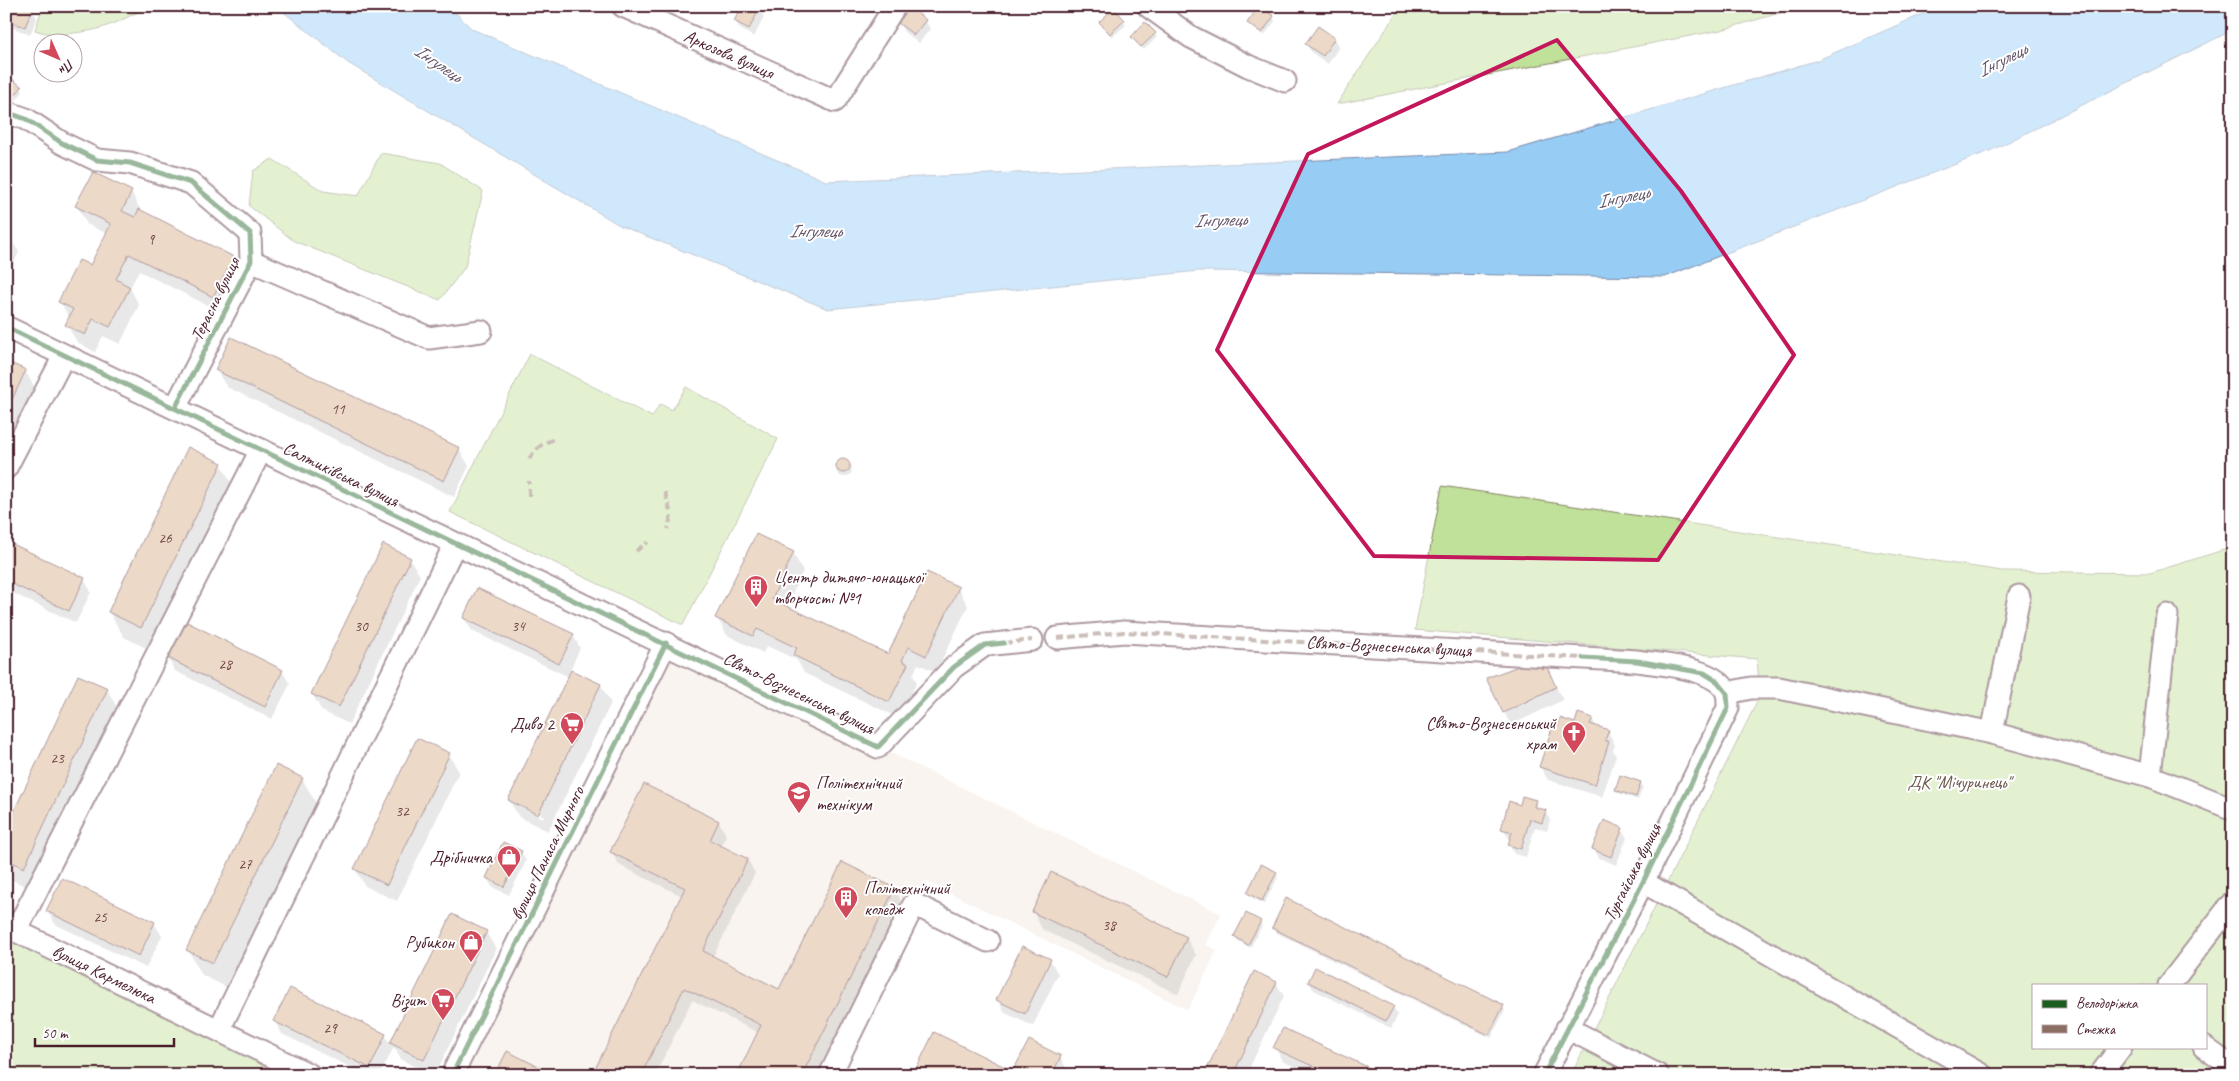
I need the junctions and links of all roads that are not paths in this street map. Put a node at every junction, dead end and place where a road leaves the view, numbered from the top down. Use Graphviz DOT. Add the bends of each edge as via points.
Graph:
graph roads {
  1 [pos="623,6"];
  2 [pos="894,6"];
  3 [pos="1148,6"];
  4 [pos="1284,81"];
  5 [pos="6,112"];
  6 [pos="251,261"];
  7 [pos="6,326"];
  8 [pos="481,332"];
  9 [pos="64,356"];
  10 [pos="175,408"];
  11 [pos="261,450"];
  12 [pos="6,468"];
  13 [pos="455,544"];
  14 [pos="2019,596"];
  15 [pos="2167,615"];
  16 [pos="1057,638"];
  17 [pos="1032,640"];
  18 [pos="666,643"];
  19 [pos="1722,687"];
  20 [pos="1992,733"];
  21 [pos="2150,776"];
  22 [pos="2233,808"];
  23 [pos="1643,882"];
  24 [pos="2233,902"];
  25 [pos="11,928"];
  26 [pos="988,942"];
  27 [pos="2170,984"];
  28 [pos="1566,1028"];
  29 [pos="220,1030"];
  30 [pos="2120,1048"];
  31 [pos="2205,1048"];
  32 [pos="2233,1068"];
  33 [pos="310,1075"];
  34 [pos="452,1075"];
  35 [pos="830,1075"];
  36 [pos="1544,1075"];
  37 [pos="1658,1075"];
  38 [pos="1982,1075"];
  39 [pos="2100,1075"];
  1 -- 2 [label="street, Аркозова вулиця" via="834,101"];
  3 -- 4 [label="street" via="1191,37"];
  5 -- 6 [label="street, Терасна вулиця" via="26,119 97,160 130,163 191,183 250,233"];
  6 -- 8 [label="street" via="428,338"];
  6 -- 10 [label="street, Терасна вулиця"];
  7 -- 9 [label="street, Салтиківська вулиця"];
  9 -- 10 [label="street, Салтиківська вулиця"];
  9 -- 12 [label="street"];
  10 -- 11 [label="street, Салтиківська вулиця"];
  11 -- 13 [label="street, Салтиківська вулиця"];
  11 -- 25 [label="street"];
  13 -- 18 [label="street, Салтиківська вулиця"];
  13 -- 29 [label="street"];
  14 -- 20 [label="street"];
  15 -- 21 [label="street"];
  16 -- 19 [label="street, Свято-Вознесенська вулиця" via="1124,632 1637,661 1704,673"];
  17 -- 18 [label="street, Свято-Вознесенська вулиця" via="985,645 954,667 878,747"];
  18 -- 34 [label="street, вулиця Панаса Мирного"];
  19 -- 20 [label="street" via="1779,688"];
  19 -- 23 [label="street, Тургайська вулиця" via="1728,708"];
  20 -- 21 [label="street"];
  21 -- 22 [label="street"];
  23 -- 28 [label="street, Тургайська вулиця"];
  23 -- 38 [label="street"];
  24 -- 27 [label="street"];
  25 -- 29 [label="street, вулиця Кармелюка"];
  26 -- 35 [label="street" via="914,904"];
  28 -- 36 [label="street, Тургайська вулиця"];
  28 -- 37 [label="street"];
  29 -- 33 [label="street, вулиця Кармелюка"];
  30 -- 39 [label="street"];
  31 -- 32 [label="street"];
}
